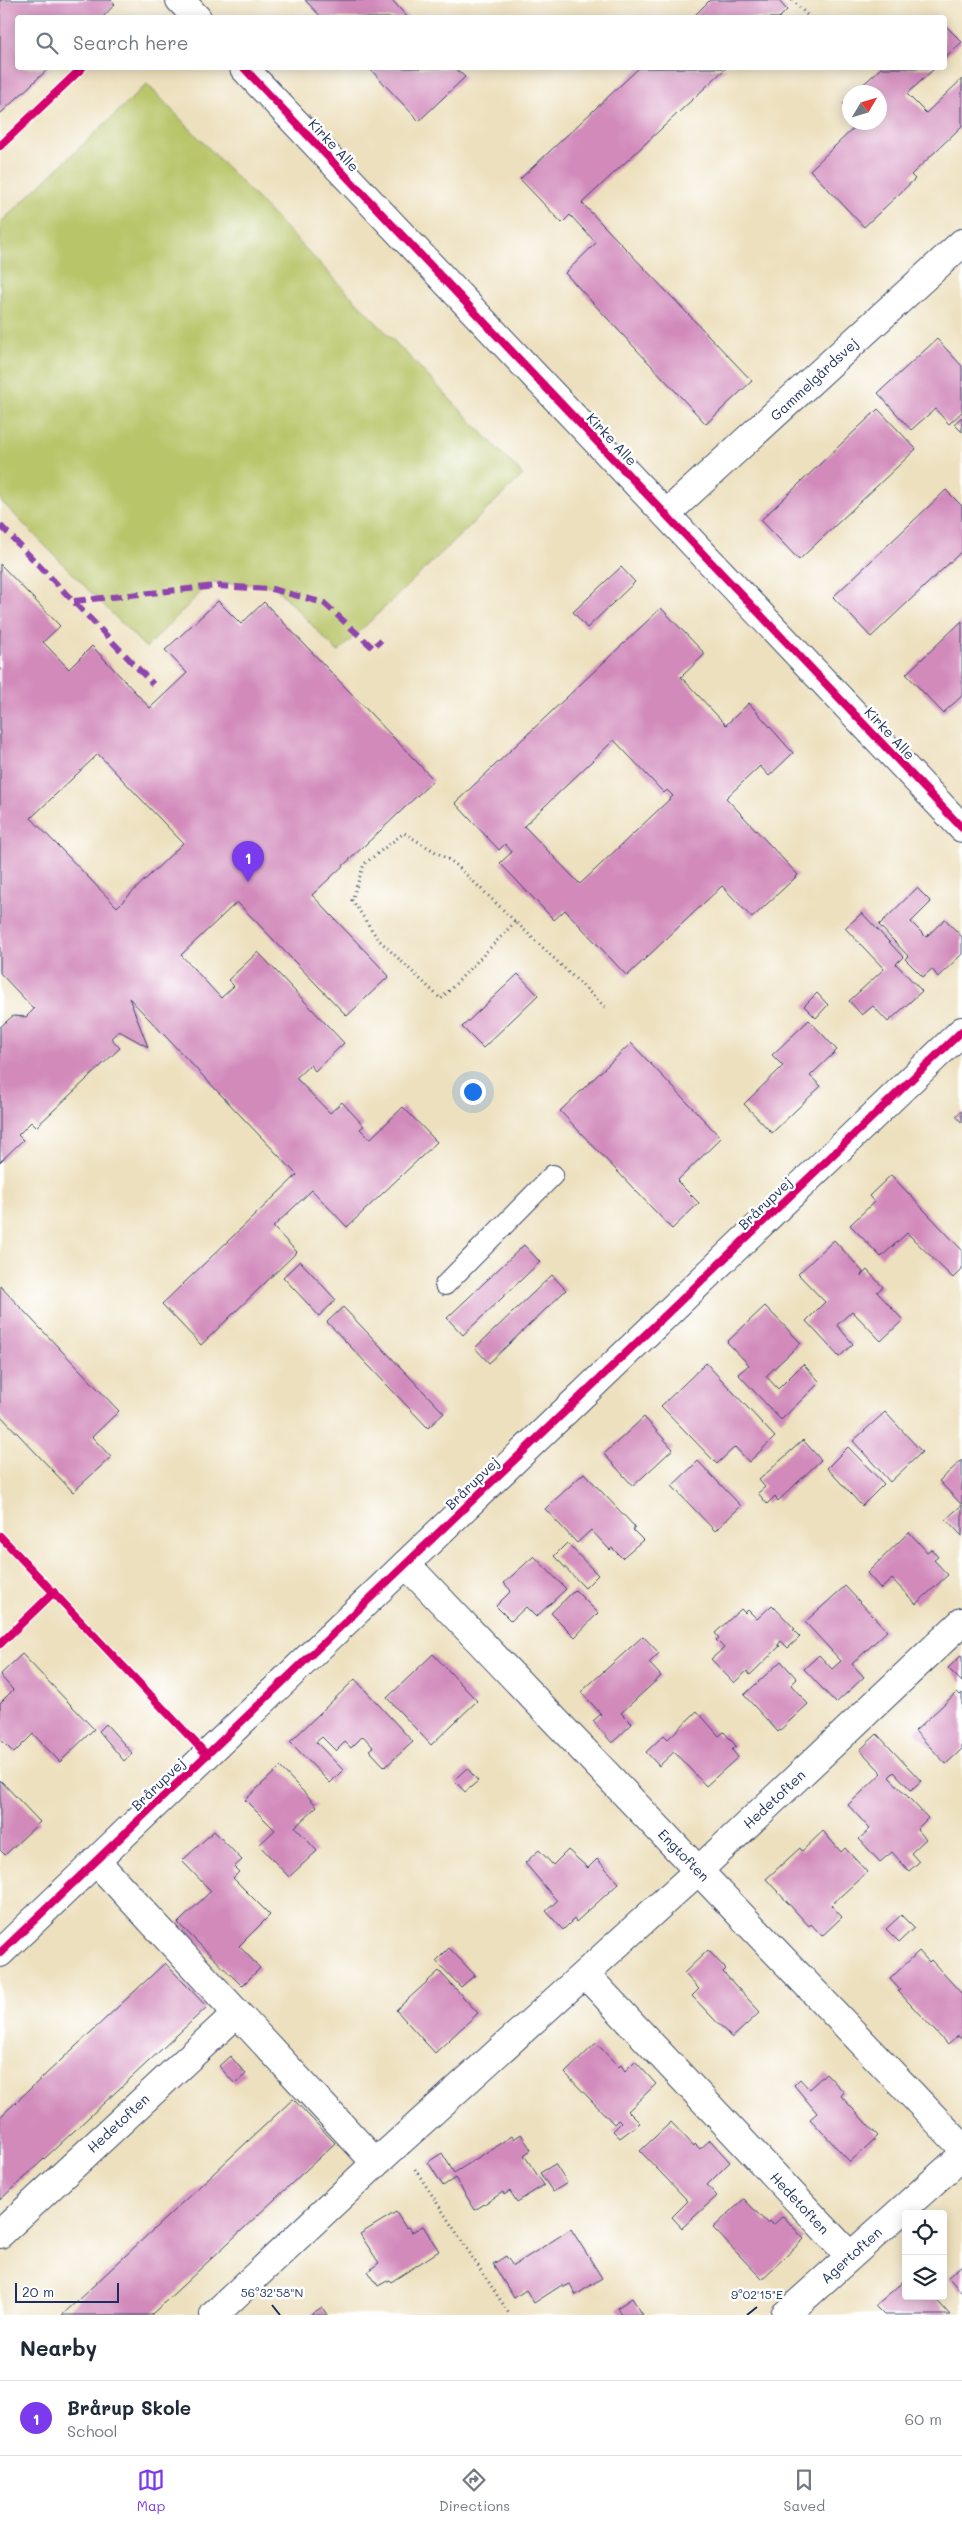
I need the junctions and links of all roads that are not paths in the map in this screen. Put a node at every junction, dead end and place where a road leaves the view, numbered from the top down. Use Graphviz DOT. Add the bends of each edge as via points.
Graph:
graph roads {
  1 [pos="180,0"];
  2 [pos="194,15"];
  3 [pos="246,70"];
  4 [pos="962,243"];
  5 [pos="666,514"];
  6 [pos="962,828"];
  7 [pos="962,1031"];
  8 [pos="553,1175"];
  9 [pos="445,1285"];
  10 [pos="406,1564"];
  11 [pos="962,1622"];
  12 [pos="96,1861"];
  13 [pos="698,1870"];
  14 [pos="0,1953"];
  15 [pos="585,1974"];
  16 [pos="237,2013"];
  17 [pos="962,2147"];
  18 [pos="962,2156"];
  19 [pos="376,2163"];
  20 [pos="0,2234"];
  21 [pos="850,2256"];
  22 [pos="214,2315"];
  23 [pos="785,2315"];
  1 -- 2 [label="street"];
  3 -- 5 [label="street, Kirke Alle"];
  4 -- 5 [label="street, Gammelgårdsvej"];
  5 -- 6 [label="street, Kirke Alle"];
  7 -- 10 [label="street, Brårupvej"];
  8 -- 9 [label="lane"];
  10 -- 12 [label="street, Brårupvej"];
  10 -- 13 [label="street, Engtoften"];
  11 -- 13 [label="street, Hedetoften"];
  12 -- 14 [label="street, Brårupvej"];
  12 -- 16 [label="street"];
  13 -- 15 [label="street, Hedetoften"];
  13 -- 17 [label="street, Engtoften"];
  15 -- 19 [label="street, Hedetoften"];
  15 -- 21 [label="street, Hedetoften"];
  16 -- 19 [label="street"];
  16 -- 20 [label="street, Hedetoften"];
  18 -- 21 [label="street, Agertoften"];
  19 -- 22 [label="street, Hedetoften"];
  21 -- 23 [label="street, Agertoften"];
}
